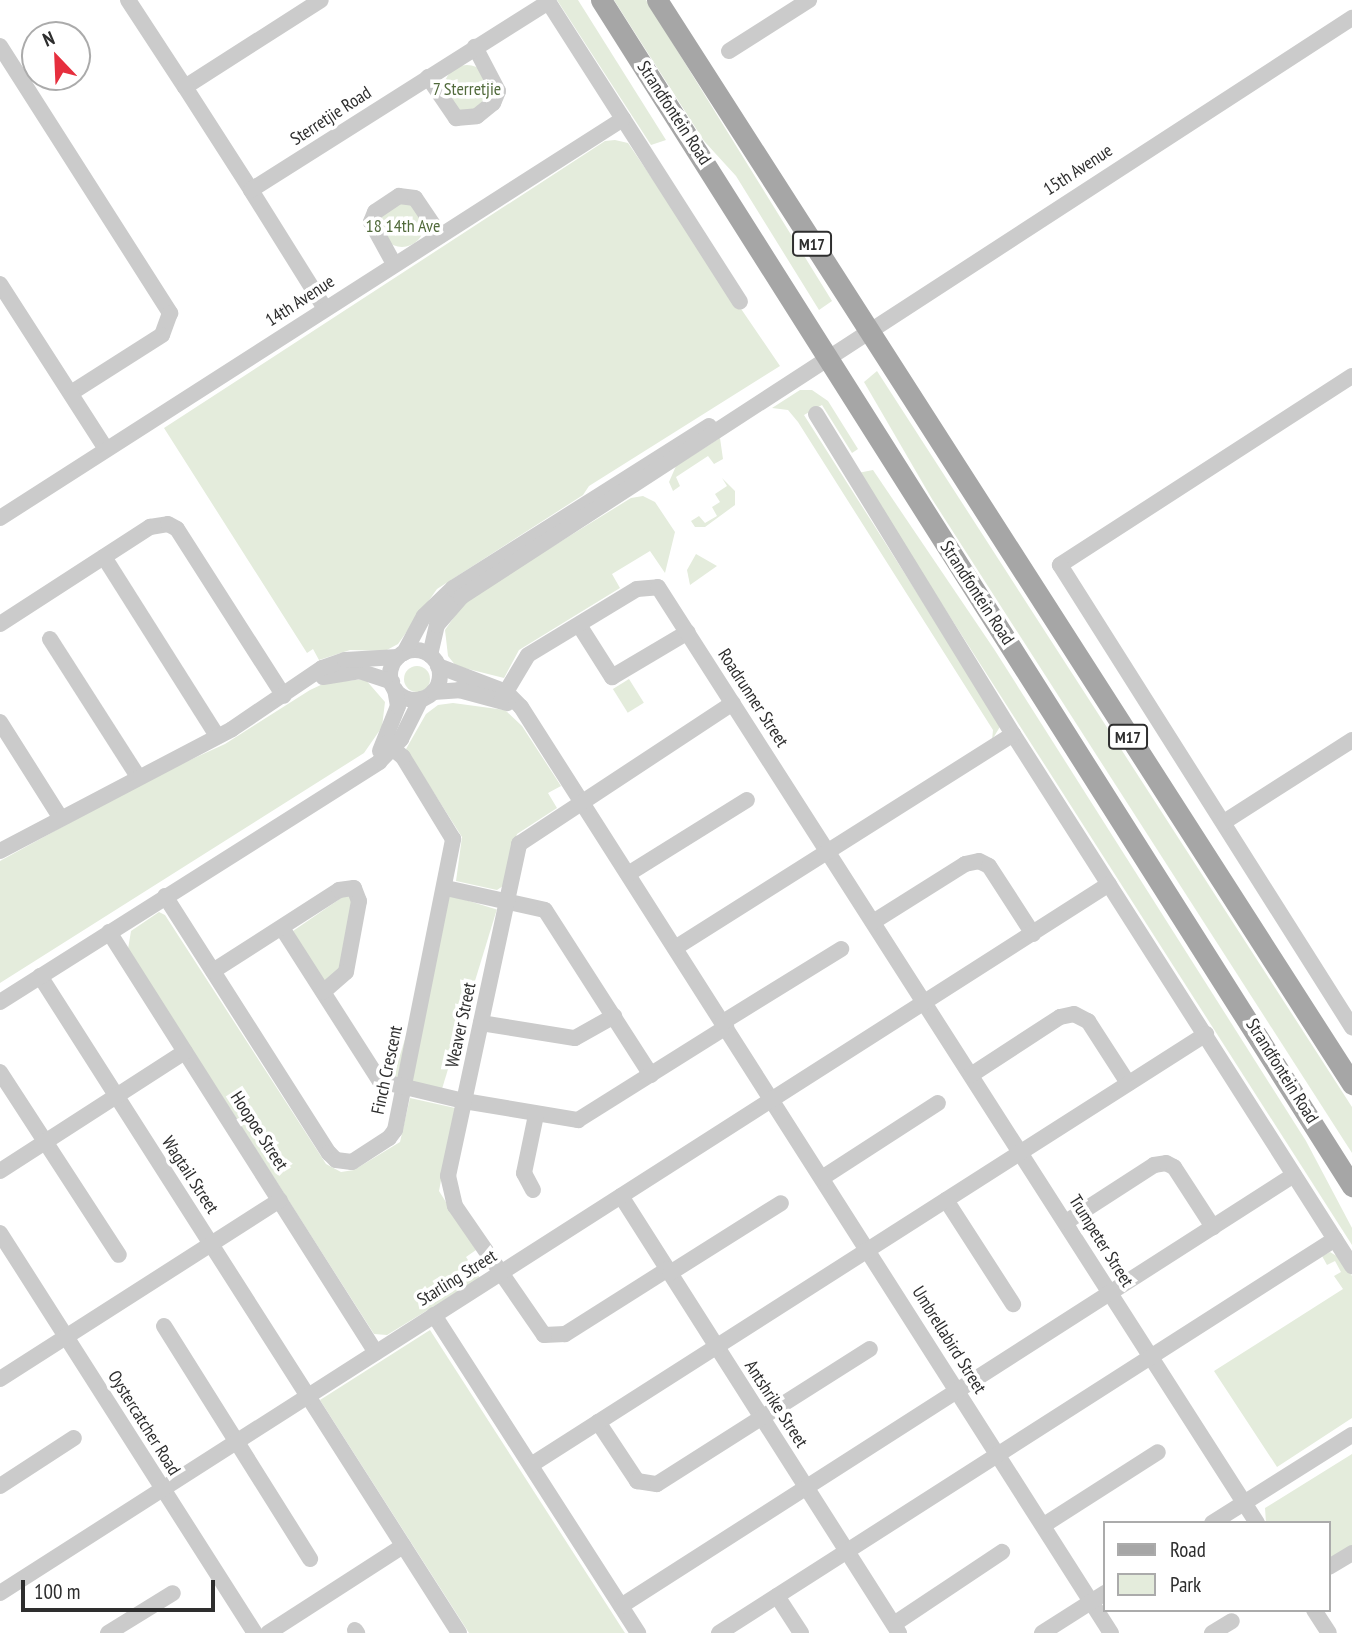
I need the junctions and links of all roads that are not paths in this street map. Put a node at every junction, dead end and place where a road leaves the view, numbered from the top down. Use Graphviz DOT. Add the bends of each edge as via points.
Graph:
graph roads {
  1 [pos="128,0"];
  2 [pos="321,0"];
  3 [pos="601,0"];
  4 [pos="657,0"];
  5 [pos="809,0"];
  6 [pos="547,1"];
  7 [pos="1352,18"];
  8 [pos="0,46"];
  9 [pos="475,47"];
  10 [pos="729,51"];
  11 [pos="428,76"];
  12 [pos="185,87"];
  13 [pos="623,119"];
  14 [pos="251,190"];
  15 [pos="440,235"];
  16 [pos="394,264"];
  17 [pos="0,284"];
  18 [pos="740,302"];
  19 [pos="324,307"];
  20 [pos="867,331"];
  21 [pos="828,358"];
  22 [pos="1352,376"];
  23 [pos="71,393"];
  24 [pos="757,406"];
  25 [pos="816,414"];
  26 [pos="106,449"];
  27 [pos="0,518"];
  28 [pos="104,557"];
  29 [pos="0,624"];
  30 [pos="579,625"];
  31 [pos="688,632"];
  32 [pos="50,639"];
  33 [pos="401,655"];
  34 [pos="434,661"];
  35 [pos="307,682"];
  36 [pos="393,685"];
  37 [pos="427,695"];
  38 [pos="284,696"];
  39 [pos="503,696"];
  40 [pos="733,703"];
  41 [pos="0,722"];
  42 [pos="1013,734"];
  43 [pos="217,736"];
  44 [pos="1352,740"];
  45 [pos="390,746"];
  46 [pos="137,775"];
  47 [pos="580,800"];
  48 [pos="747,800"];
  49 [pos="60,817"];
  50 [pos="1224,822"];
  51 [pos="0,851"];
  52 [pos="828,851"];
  53 [pos="628,874"];
  54 [pos="1109,884"];
  55 [pos="446,888"];
  56 [pos="165,896"];
  57 [pos="506,901"];
  58 [pos="873,922"];
  59 [pos="282,928"];
  60 [pos="109,932"];
  61 [pos="1033,934"];
  62 [pos="675,948"];
  63 [pos="841,949"];
  64 [pos="213,971"];
  65 [pos="40,976"];
  66 [pos="323,992"];
  67 [pos="0,1002"];
  68 [pos="925,1002"];
  69 [pos="614,1016"];
  70 [pos="481,1023"];
  71 [pos="724,1025"];
  72 [pos="1352,1027"];
  73 [pos="1206,1034"];
  74 [pos="186,1052"];
  75 [pos="0,1072"];
  76 [pos="651,1075"];
  77 [pos="971,1075"];
  78 [pos="1128,1083"];
  79 [pos="1352,1084"];
  80 [pos="403,1086"];
  81 [pos="117,1096"];
  82 [pos="772,1099"];
  83 [pos="464,1101"];
  84 [pos="938,1103"];
  85 [pos="536,1115"];
  86 [pos="45,1143"];
  87 [pos="1021,1152"];
  88 [pos="0,1171"];
  89 [pos="1294,1175"];
  90 [pos="822,1178"];
  91 [pos="1352,1186"];
  92 [pos="533,1190"];
  93 [pos="621,1196"];
  94 [pos="280,1200"];
  95 [pos="946,1200"];
  96 [pos="781,1203"];
  97 [pos="1066,1222"];
  98 [pos="1213,1227"];
  99 [pos="0,1233"];
  100 [pos="1335,1239"];
  101 [pos="211,1243"];
  102 [pos="868,1250"];
  103 [pos="119,1255"];
  104 [pos="1352,1266"];
  105 [pos="669,1271"];
  106 [pos="502,1273"];
  107 [pos="1110,1293"];
  108 [pos="1013,1304"];
  109 [pos="435,1315"];
  110 [pos="164,1326"];
  111 [pos="66,1337"];
  112 [pos="717,1346"];
  113 [pos="870,1349"];
  114 [pos="376,1352"];
  115 [pos="1152,1356"];
  116 [pos="0,1379"];
  117 [pos="958,1390"];
  118 [pos="308,1395"];
  119 [pos="762,1419"];
  120 [pos="598,1422"];
  121 [pos="1352,1435"];
  122 [pos="75,1438"];
  123 [pos="236,1442"];
  124 [pos="1158,1452"];
  125 [pos="998,1454"];
  126 [pos="531,1465"];
  127 [pos="0,1486"];
  128 [pos="807,1487"];
  129 [pos="162,1488"];
  130 [pos="1243,1503"];
  131 [pos="1215,1521"];
  132 [pos="1255,1521"];
  133 [pos="1044,1525"];
  134 [pos="403,1546"];
  135 [pos="847,1551"];
  136 [pos="1002,1552"];
  137 [pos="1352,1553"];
  138 [pos="310,1559"];
  139 [pos="1331,1566"];
  140 [pos="0,1593"];
  141 [pos="173,1593"];
  142 [pos="778,1596"];
  143 [pos="1098,1597"];
  144 [pos="621,1606"];
  145 [pos="1315,1612"];
  146 [pos="1232,1621"];
  147 [pos="896,1628"];
  148 [pos="108,1633"];
  149 [pos="255,1633"];
  150 [pos="268,1633"];
  151 [pos="460,1633"];
  152 [pos="638,1633"];
  153 [pos="719,1633"];
  154 [pos="802,1633"];
  155 [pos="1042,1633"];
  156 [pos="1111,1633"];
  157 [pos="1212,1633"];
  158 [pos="1329,1633"];
  1 -- 12 [label="street"];
  2 -- 12 [label="street"];
  3 -- 21 [label="main road, Strandfontein Road / M17"];
  4 -- 20 [label="main road, M17"];
  5 -- 10 [label="street"];
  6 -- 9 [label="street, Sterretjie Road"];
  6 -- 13 [label="street"];
  7 -- 20 [label="street, 15th Avenue"];
  8 -- 23 [label="street" via="170,313 169,326 162,335"];
  9 -- 11 [label="street, Sterretjie Road"];
  9 -- 11 [label="street" via="498,91 493,103 477,116 456,118"];
  11 -- 14 [label="street, Sterretjie Road"];
  12 -- 14 [label="street"];
  13 -- 15 [label="street, 14th Avenue"];
  13 -- 18 [label="street"];
  14 -- 19 [label="street"];
  15 -- 16 [label="street, 14th Avenue"];
  15 -- 16 [label="street" via="415,198 399,196 375,212 371,222"];
  16 -- 19 [label="street, 14th Avenue"];
  17 -- 23 [label="street"];
  19 -- 26 [label="street, 14th Avenue"];
  20 -- 21 [label="street, 15th Avenue"];
  20 -- 79 [label="main road, M17"];
  21 -- 24 [label="street, 15th Avenue"];
  21 -- 91 [label="main road, Strandfontein Road / M17"];
  22 -- 50 [label="street" via="1059,565"];
  23 -- 26 [label="street"];
  24 -- 33 [label="street" via="686,439 453,589 424,616"];
  24 -- 34 [label="street" via="461,597 438,625"];
  25 -- 42 [label="street"];
  26 -- 27 [label="street, 14th Avenue"];
  28 -- 29 [label="street"];
  28 -- 38 [label="street" via="155,524 173,526"];
  28 -- 43 [label="street"];
  30 -- 31 [label="street, Roadrunner Street" via="637,589 652,586 664,594"];
  30 -- 31 [label="street" via="612,677"];
  30 -- 39 [label="street, Roadrunner Street" via="524,658"];
  31 -- 40 [label="street, Roadrunner Street"];
  32 -- 46 [label="street"];
  33 -- 34 [label="street" via="418,650"];
  33 -- 35 [label="street" via="345,660 322,668"];
  33 -- 36 [label="street" via="391,669"];
  34 -- 37 [label="street" via="440,680"];
  34 -- 39 [label="street"];
  35 -- 36 [label="street" via="348,671 370,672"];
  35 -- 38 [label="street"];
  36 -- 37 [label="street" via="409,699"];
  36 -- 45 [label="street" via="398,706"];
  37 -- 39 [label="street" via="459,690"];
  37 -- 45 [label="street"];
  38 -- 43 [label="street"];
  39 -- 47 [label="street, Umbrellabird Street" via="524,713"];
  40 -- 47 [label="street, Weaver Street"];
  40 -- 52 [label="street, Roadrunner Street"];
  41 -- 49 [label="street"];
  42 -- 52 [label="street"];
  42 -- 54 [label="street"];
  43 -- 46 [label="street"];
  44 -- 50 [label="street"];
  45 -- 55 [label="street, Finch Crescent" via="450,831"];
  45 -- 56 [label="street" via="363,772"];
  46 -- 49 [label="street"];
  47 -- 53 [label="street, Umbrellabird Street"];
  47 -- 57 [label="street, Weaver Street" via="519,844"];
  48 -- 53 [label="street"];
  49 -- 51 [label="street"];
  50 -- 72 [label="street"];
  52 -- 58 [label="street, Roadrunner Street"];
  52 -- 62 [label="street"];
  53 -- 62 [label="street, Umbrellabird Street"];
  54 -- 61 [label="street, Starling Street"];
  54 -- 73 [label="street"];
  55 -- 57 [label="street"];
  55 -- 80 [label="street, Finch Crescent"];
  56 -- 60 [label="street"];
  56 -- 64 [label="street, Finch Crescent"];
  57 -- 69 [label="street" via="545,910"];
  57 -- 70 [label="street, Weaver Street"];
  58 -- 61 [label="street" via="965,863 979,860 989,866"];
  58 -- 68 [label="street, Roadrunner Street"];
  59 -- 64 [label="street"];
  59 -- 66 [label="street"];
  59 -- 66 [label="street" via="339,890 351,887 358,892 346,972"];
  60 -- 65 [label="street"];
  60 -- 74 [label="street, Hoopoe Street"];
  61 -- 68 [label="street, Starling Street"];
  62 -- 71 [label="street, Umbrellabird Street"];
  63 -- 71 [label="street"];
  64 -- 80 [label="street, Finch Crescent" via="336,1160 352,1162 389,1138 395,1130"];
  65 -- 67 [label="street"];
  65 -- 81 [label="street, Wagtail Street"];
  66 -- 80 [label="street" via="376,1077"];
  68 -- 77 [label="street, Trumpeter Street"];
  68 -- 82 [label="street, Starling Street"];
  69 -- 70 [label="street" via="575,1038"];
  69 -- 76 [label="street"];
  70 -- 83 [label="street, Weaver Street"];
  71 -- 76 [label="street"];
  71 -- 82 [label="street, Umbrellabird Street"];
  73 -- 78 [label="street"];
  73 -- 89 [label="street"];
  74 -- 81 [label="street"];
  74 -- 94 [label="street, Hoopoe Street"];
  75 -- 86 [label="street"];
  76 -- 85 [label="street" via="578,1120"];
  77 -- 78 [label="street" via="1060,1017 1074,1014 1088,1021"];
  77 -- 87 [label="street, Trumpeter Street"];
  78 -- 87 [label="street"];
  80 -- 83 [label="street"];
  81 -- 86 [label="street"];
  81 -- 101 [label="street, Wagtail Street"];
  82 -- 90 [label="street, Umbrellabird Street"];
  82 -- 93 [label="street, Starling Street"];
  83 -- 85 [label="street"];
  83 -- 106 [label="street, Weaver Street" via="447,1190"];
  84 -- 90 [label="street"];
  85 -- 92 [label="street" via="524,1173"];
  86 -- 88 [label="street"];
  86 -- 103 [label="street"];
  87 -- 95 [label="street"];
  87 -- 97 [label="street, Trumpeter Street"];
  89 -- 98 [label="street"];
  89 -- 100 [label="street"];
  90 -- 102 [label="street, Umbrellabird Street"];
  93 -- 105 [label="street, Antshrike Street"];
  93 -- 106 [label="street, Starling Street"];
  94 -- 101 [label="street"];
  94 -- 114 [label="street, Hoopoe Street"];
  95 -- 102 [label="street"];
  95 -- 108 [label="street"];
  96 -- 105 [label="street"];
  97 -- 98 [label="street" via="1154,1165 1166,1163 1174,1167"];
  97 -- 107 [label="street, Trumpeter Street"];
  98 -- 107 [label="street"];
  99 -- 111 [label="street, Oystercatcher Road"];
  100 -- 104 [label="street"];
  100 -- 115 [label="street"];
  101 -- 111 [label="street"];
  101 -- 118 [label="street, Wagtail Street"];
  102 -- 112 [label="street"];
  102 -- 117 [label="street, Umbrellabird Street"];
  105 -- 106 [label="street, Weaver Street" via="565,1334 549,1337"];
  105 -- 112 [label="street, Antshrike Street"];
  106 -- 109 [label="street, Starling Street"];
  107 -- 115 [label="street, Trumpeter Street"];
  107 -- 117 [label="street"];
  109 -- 114 [label="street, Starling Street"];
  109 -- 126 [label="street"];
  110 -- 123 [label="street"];
  111 -- 116 [label="street"];
  111 -- 129 [label="street, Oystercatcher Road"];
  112 -- 119 [label="street, Antshrike Street"];
  112 -- 120 [label="street"];
  113 -- 119 [label="street"];
  114 -- 118 [label="street, Starling Street"];
  115 -- 125 [label="street"];
  115 -- 130 [label="street, Trumpeter Street"];
  117 -- 125 [label="street, Umbrellabird Street"];
  117 -- 128 [label="street"];
  118 -- 123 [label="street, Starling Street"];
  118 -- 134 [label="street, Wagtail Street"];
  119 -- 120 [label="street" via="649,1485 632,1475"];
  119 -- 128 [label="street, Antshrike Street"];
  120 -- 126 [label="street"];
  121 -- 130 [label="street"];
  122 -- 127 [label="street"];
  123 -- 129 [label="street, Starling Street"];
  123 -- 138 [label="street"];
  124 -- 133 [label="street"];
  125 -- 133 [label="street, Umbrellabird Street"];
  125 -- 135 [label="street"];
  126 -- 144 [label="street"];
  128 -- 135 [label="street, Antshrike Street"];
  128 -- 144 [label="street"];
  129 -- 140 [label="street, Starling Street"];
  129 -- 149 [label="street, Oystercatcher Road"];
  130 -- 131 [label="street"];
  130 -- 132 [label="street, Trumpeter Street"];
  133 -- 143 [label="street, Umbrellabird Street"];
  134 -- 150 [label="street"];
  134 -- 151 [label="street, Wagtail Street"];
  135 -- 142 [label="street"];
  135 -- 147 [label="street, Antshrike Street"];
  136 -- 147 [label="street"];
  137 -- 139 [label="street"];
  141 -- 148 [label="street"];
  142 -- 153 [label="street"];
  142 -- 154 [label="street"];
  143 -- 155 [label="street"];
  143 -- 156 [label="street, Umbrellabird Street"];
  144 -- 152 [label="street"];
  145 -- 158 [label="street"];
  146 -- 157 [label="street"];
}
